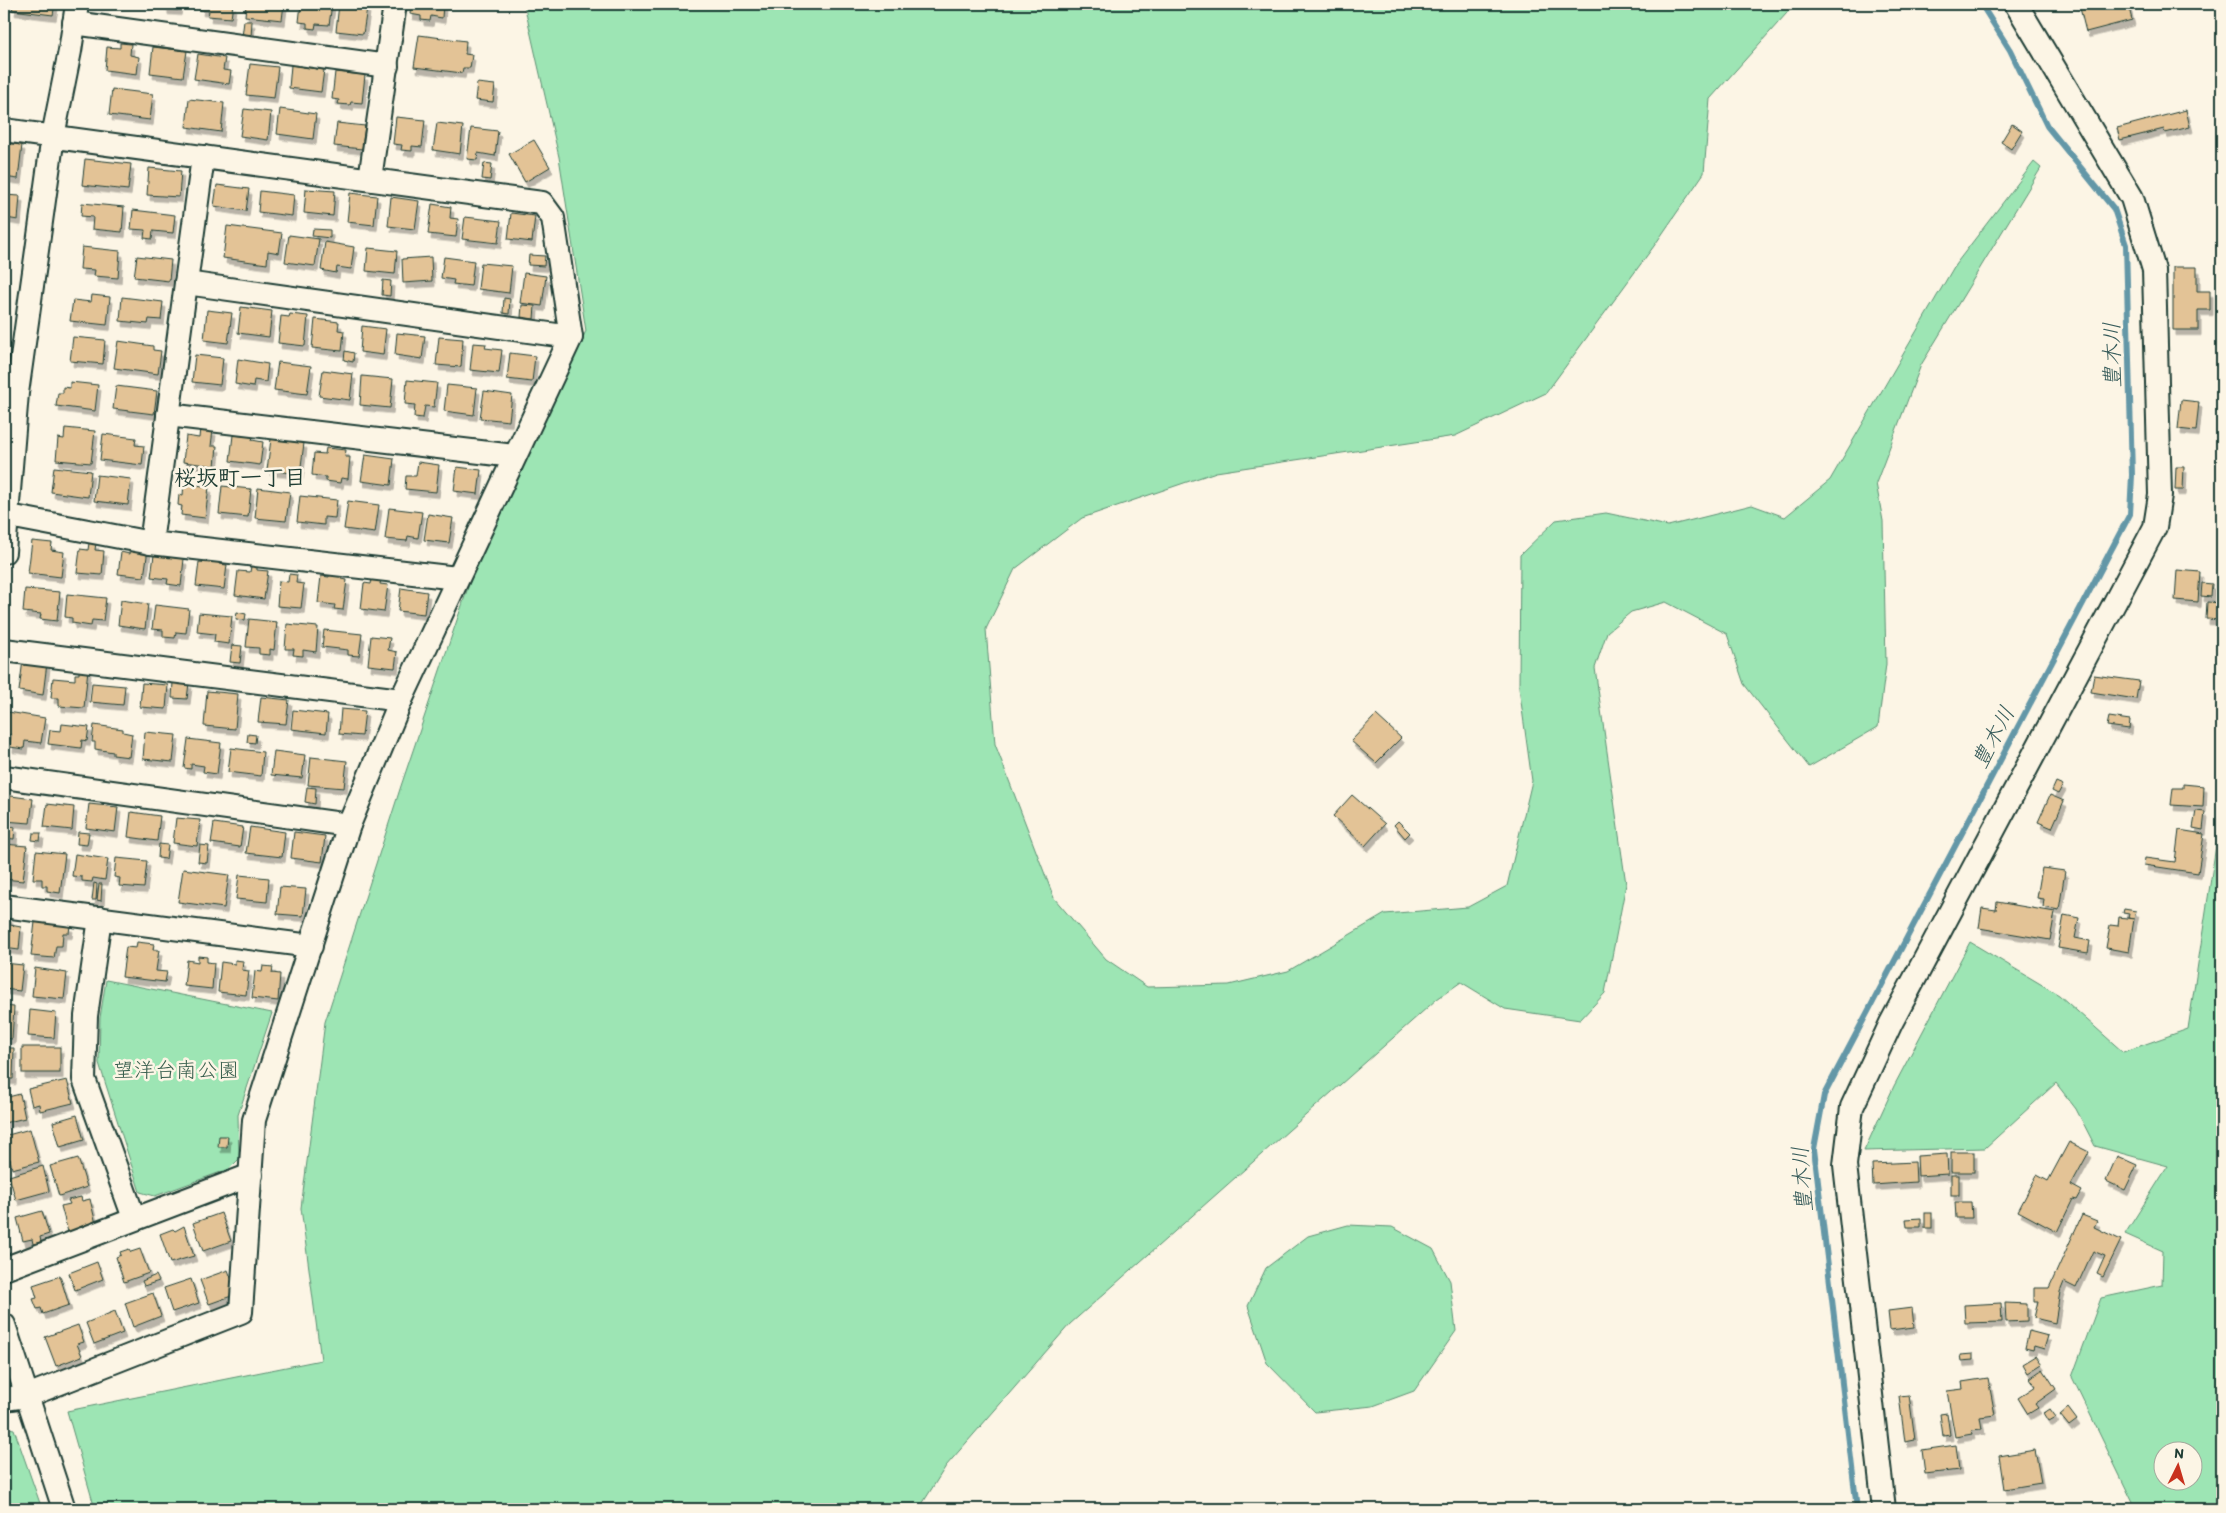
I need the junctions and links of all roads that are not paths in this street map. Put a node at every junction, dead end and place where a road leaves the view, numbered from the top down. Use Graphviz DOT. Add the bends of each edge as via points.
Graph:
graph roads {
  1 [pos="395,4"];
  2 [pos="2016,4"];
  3 [pos="76,13"];
  4 [pos="387,66"];
  5 [pos="4,130"];
  6 [pos="53,136"];
  7 [pos="203,157"];
  8 [pos="370,179"];
  9 [pos="186,283"];
  10 [pos="571,337"];
  11 [pos="168,415"];
  12 [pos="514,456"];
  13 [pos="6,516"];
  14 [pos="151,543"];
  15 [pos="4,552"];
  16 [pos="457,578"];
  17 [pos="4,650"];
  18 [pos="401,700"];
  19 [pos="4,777"];
  20 [pos="348,825"];
  21 [pos="4,906"];
  22 [pos="100,918"];
  23 [pos="311,946"];
  24 [pos="251,1175"];
  25 [pos="134,1218"];
  26 [pos="4,1269"];
  27 [pos="4,1325"];
  28 [pos="27,1396"];
  29 [pos="4,1399"];
  30 [pos="64,1509"];
  31 [pos="1884,1509"];
  1 -- 4 [label="street"];
  2 -- 31 [label="street" via="2132,198 2154,270 2160,495 2155,527 1891,1023 1852,1107 1845,1166"];
  3 -- 4 [label="street"];
  3 -- 6 [label="street"];
  4 -- 8 [label="street"];
  5 -- 6 [label="street"];
  6 -- 7 [label="street"];
  6 -- 13 [label="street" via="17,393"];
  7 -- 8 [label="street"];
  7 -- 9 [label="street"];
  8 -- 10 [label="street" via="542,203 553,218"];
  9 -- 10 [label="street"];
  9 -- 11 [label="street"];
  10 -- 12 [label="street"];
  11 -- 12 [label="street"];
  11 -- 14 [label="street"];
  12 -- 16 [label="street"];
  13 -- 14 [label="street"];
  13 -- 15 [label="street"];
  14 -- 16 [label="street"];
  16 -- 18 [label="street"];
  17 -- 18 [label="street"];
  18 -- 20 [label="street"];
  19 -- 20 [label="street"];
  20 -- 23 [label="street"];
  21 -- 22 [label="street"];
  22 -- 23 [label="street"];
  22 -- 25 [label="street" via="86,1016 84,1079"];
  23 -- 24 [label="street" via="254,1120"];
  24 -- 25 [label="street"];
  24 -- 28 [label="street" via="241,1312"];
  25 -- 26 [label="street"];
  27 -- 28 [label="street"];
  28 -- 29 [label="street"];
  28 -- 30 [label="street"];
}
